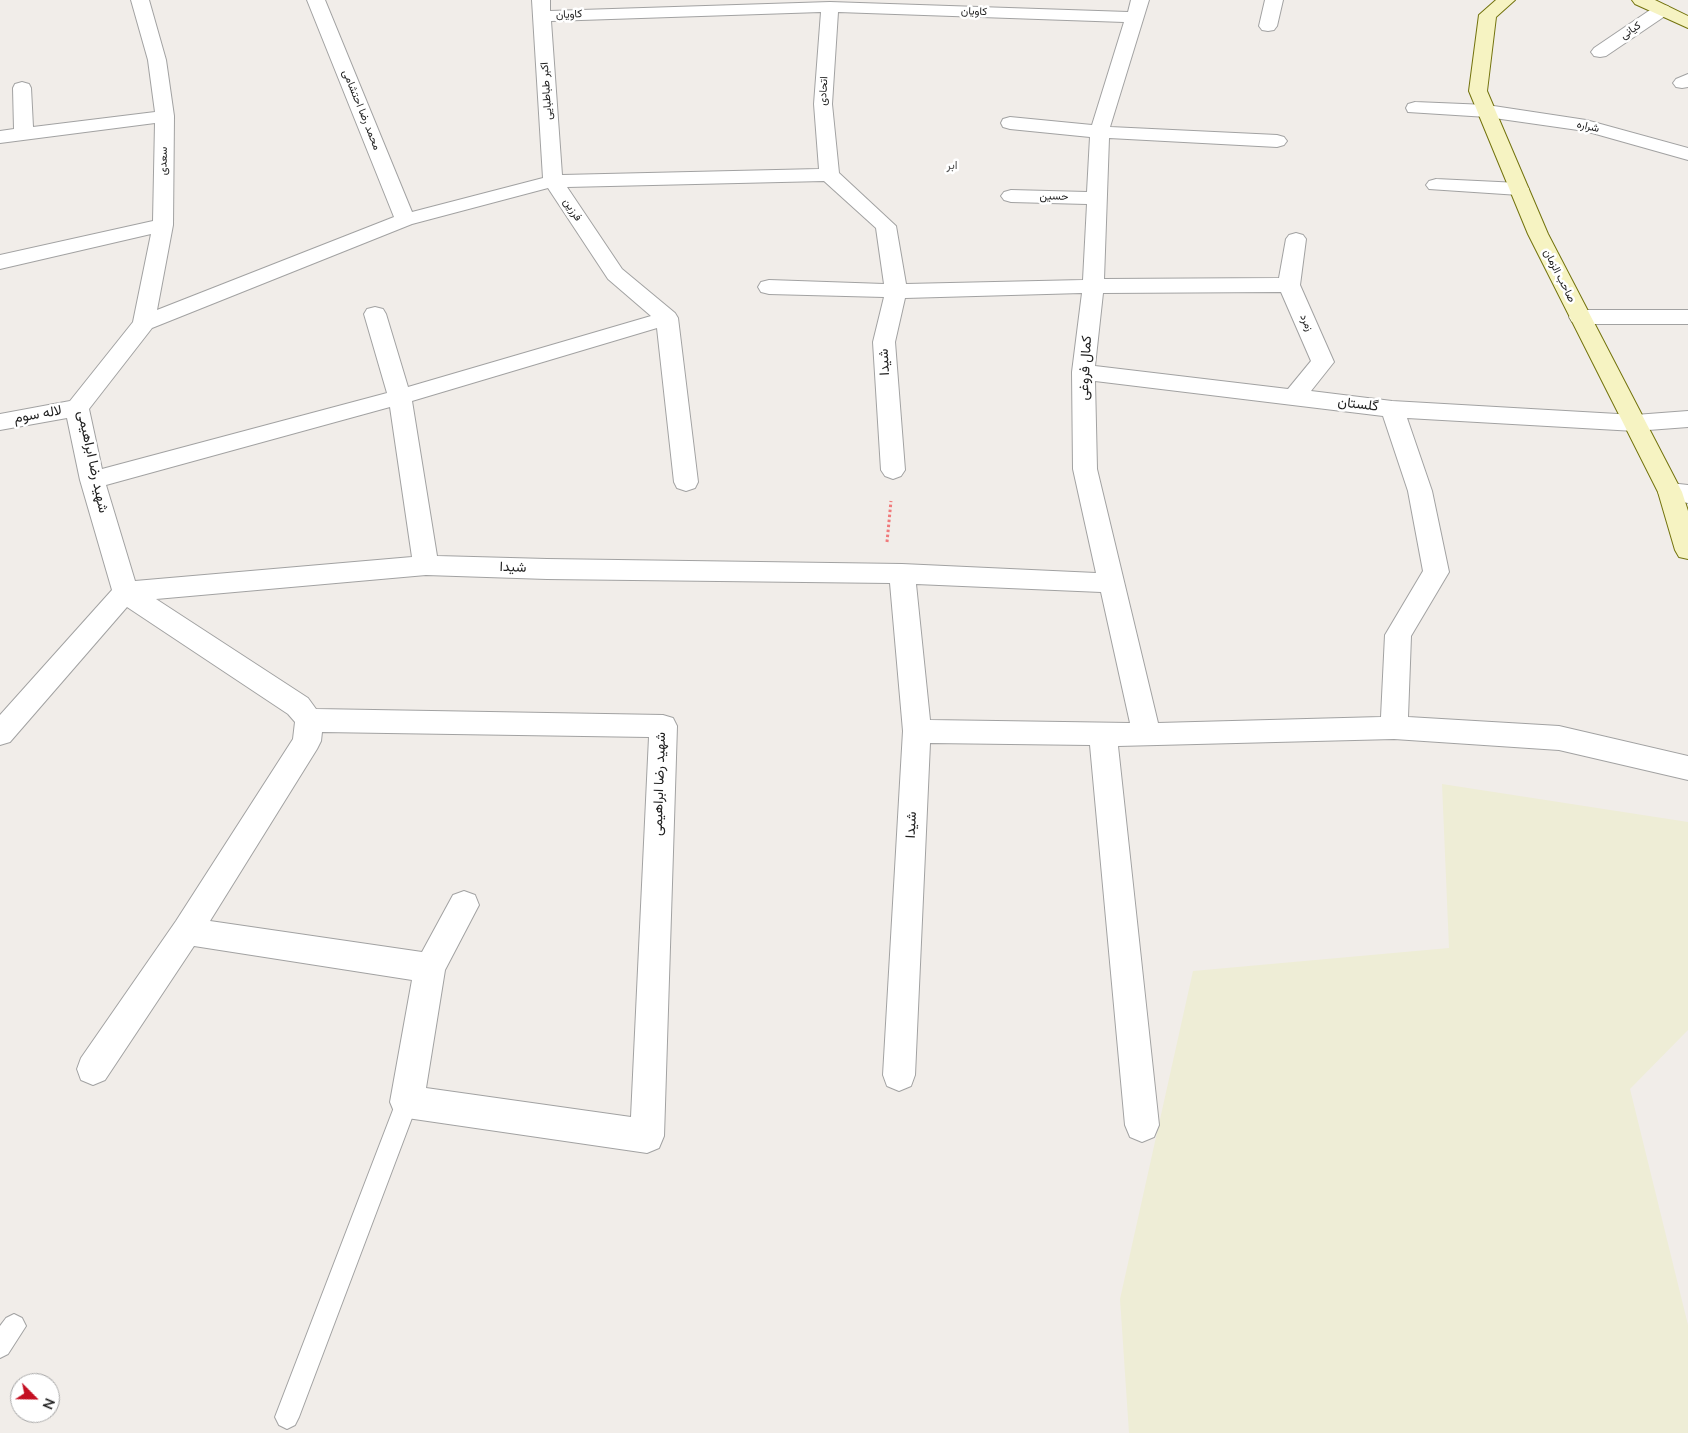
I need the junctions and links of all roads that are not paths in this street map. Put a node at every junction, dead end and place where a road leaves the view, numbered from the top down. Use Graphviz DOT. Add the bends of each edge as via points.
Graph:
graph roads {
  1 [pos="140,0"];
  2 [pos="316,0"];
  3 [pos="1274,0"];
  4 [pos="1506,0"];
  5 [pos="1641,0"];
  6 [pos="830,7"];
  7 [pos="541,8"];
  8 [pos="1138,8"];
  9 [pos="1662,10"];
  10 [pos="1688,23"];
  11 [pos="1268,26"];
  12 [pos="1600,52"];
  13 [pos="22,88"];
  14 [pos="1415,108"];
  15 [pos="1487,111"];
  16 [pos="165,116"];
  17 [pos="1010,123"];
  18 [pos="1100,132"];
  19 [pos="24,134"];
  20 [pos="0,137"];
  21 [pos="1276,141"];
  22 [pos="1688,154"];
  23 [pos="828,175"];
  24 [pos="553,181"];
  25 [pos="1436,185"];
  26 [pos="1519,189"];
  27 [pos="1011,196"];
  28 [pos="1096,198"];
  29 [pos="405,220"];
  30 [pos="163,225"];
  31 [pos="1296,238"];
  32 [pos="0,262"];
  33 [pos="1289,285"];
  34 [pos="1093,286"];
  35 [pos="769,287"];
  36 [pos="896,291"];
  37 [pos="375,314"];
  38 [pos="1580,317"];
  39 [pos="1688,317"];
  40 [pos="667,318"];
  41 [pos="144,323"];
  42 [pos="1083,372"];
  43 [pos="400,397"];
  44 [pos="1294,397"];
  45 [pos="77,408"];
  46 [pos="1392,409"];
  47 [pos="1688,419"];
  48 [pos="0,422"];
  49 [pos="1635,423"];
  50 [pos="893,470"];
  51 [pos="92,480"];
  52 [pos="686,482"];
  53 [pos="1679,493"];
  54 [pos="1688,550"];
  55 [pos="426,565"];
  56 [pos="902,574"];
  57 [pos="1112,583"];
  58 [pos="126,592"];
  59 [pos="309,720"];
  60 [pos="1394,728"];
  61 [pos="917,731"];
  62 [pos="0,734"];
  63 [pos="1103,734"];
  64 [pos="1147,735"];
  65 [pos="1688,768"];
  66 [pos="464,904"];
  67 [pos="187,930"];
  68 [pos="430,968"];
  69 [pos="93,1069"];
  70 [pos="899,1076"];
  71 [pos="407,1102"];
  72 [pos="1142,1125"];
  73 [pos="14,1326"];
  74 [pos="0,1346"];
  75 [pos="287,1417"];
  1 -- 16 [label="street, سعدی" via="156,60"];
  2 -- 29 [label="street, محمد رضا احتشامی"];
  3 -- 11 [label="street"];
  4 -- 15 [label="street, صاحب الزمان" via="1488,15 1478,90"];
  5 -- 9 [label="street"];
  6 -- 7 [label="street, کاویان"];
  6 -- 8 [label="street, کاویان"];
  6 -- 23 [label="street, اتحادی" via="823,104"];
  7 -- 24 [label="street, اکبر طباطبایی"];
  8 -- 18 [label="street, کمال فروغی"];
  9 -- 10 [label="street"];
  9 -- 12 [label="street, کیانی"];
  13 -- 19 [label="street"];
  14 -- 15 [label="street, شراره"];
  15 -- 22 [label="street, شراره" via="1586,126"];
  15 -- 26 [label="street, صاحب الزمان"];
  16 -- 19 [label="street"];
  16 -- 30 [label="street, سعدی"];
  17 -- 18 [label="street"];
  18 -- 21 [label="street"];
  18 -- 28 [label="street, کمال فروغی"];
  19 -- 20 [label="street"];
  23 -- 24 [label="street, فرزین"];
  23 -- 36 [label="street, شیدا" via="886,226"];
  24 -- 29 [label="street"];
  24 -- 40 [label="street, فرزین" via="616,274"];
  25 -- 26 [label="street"];
  26 -- 38 [label="street, صاحب الزمان"];
  27 -- 28 [label="street, حسین"];
  28 -- 34 [label="street, کمال فروغی"];
  29 -- 41 [label="street"];
  30 -- 32 [label="street"];
  30 -- 41 [label="street, سعدی"];
  31 -- 33 [label="street"];
  33 -- 34 [label="street"];
  33 -- 44 [label="street, زمرد" via="1323,362"];
  34 -- 36 [label="street"];
  34 -- 42 [label="street, کمال فروغی"];
  35 -- 36 [label="street"];
  36 -- 50 [label="street, شیدا" via="884,342"];
  37 -- 43 [label="street"];
  38 -- 39 [label="street"];
  38 -- 49 [label="street, صاحب الزمان"];
  40 -- 43 [label="street"];
  40 -- 52 [label="street"];
  41 -- 45 [label="street, شهید رضا ابراهیمی"];
  42 -- 44 [label="street, گلستان"];
  42 -- 57 [label="street, کمال فروغی" via="1084,469"];
  43 -- 51 [label="street"];
  43 -- 55 [label="street"];
  44 -- 46 [label="street, گلستان"];
  45 -- 48 [label="street, لاله سوم"];
  45 -- 51 [label="street, شهید رضا ابراهیمی"];
  46 -- 49 [label="street, گلستان"];
  46 -- 60 [label="street" via="1420,491 1436,572 1398,635"];
  47 -- 49 [label="street, گلستان"];
  49 -- 53 [label="street, صاحب الزمان"];
  51 -- 58 [label="street, شهید رضا ابراهیمی"];
  53 -- 54 [label="street, صاحب الزمان"];
  55 -- 56 [label="street, شیدا"];
  55 -- 58 [label="street, شیدا"];
  56 -- 57 [label="street"];
  56 -- 61 [label="street, شیدا"];
  57 -- 64 [label="street, کمال فروغی"];
  58 -- 59 [label="street" via="298,706"];
  58 -- 62 [label="street"];
  59 -- 67 [label="street" via="307,741"];
  59 -- 71 [label="street, شهید رضا ابراهیمی" via="662,726 647,1136"];
  60 -- 64 [label="street"];
  60 -- 65 [label="street" via="1559,738"];
  61 -- 63 [label="street"];
  61 -- 70 [label="street, شیدا"];
  63 -- 64 [label="street"];
  63 -- 72 [label="street"];
  66 -- 68 [label="street"];
  67 -- 68 [label="street"];
  67 -- 69 [label="street"];
  68 -- 71 [label="street"];
  71 -- 75 [label="lane"];
  73 -- 74 [label="lane"];
}
